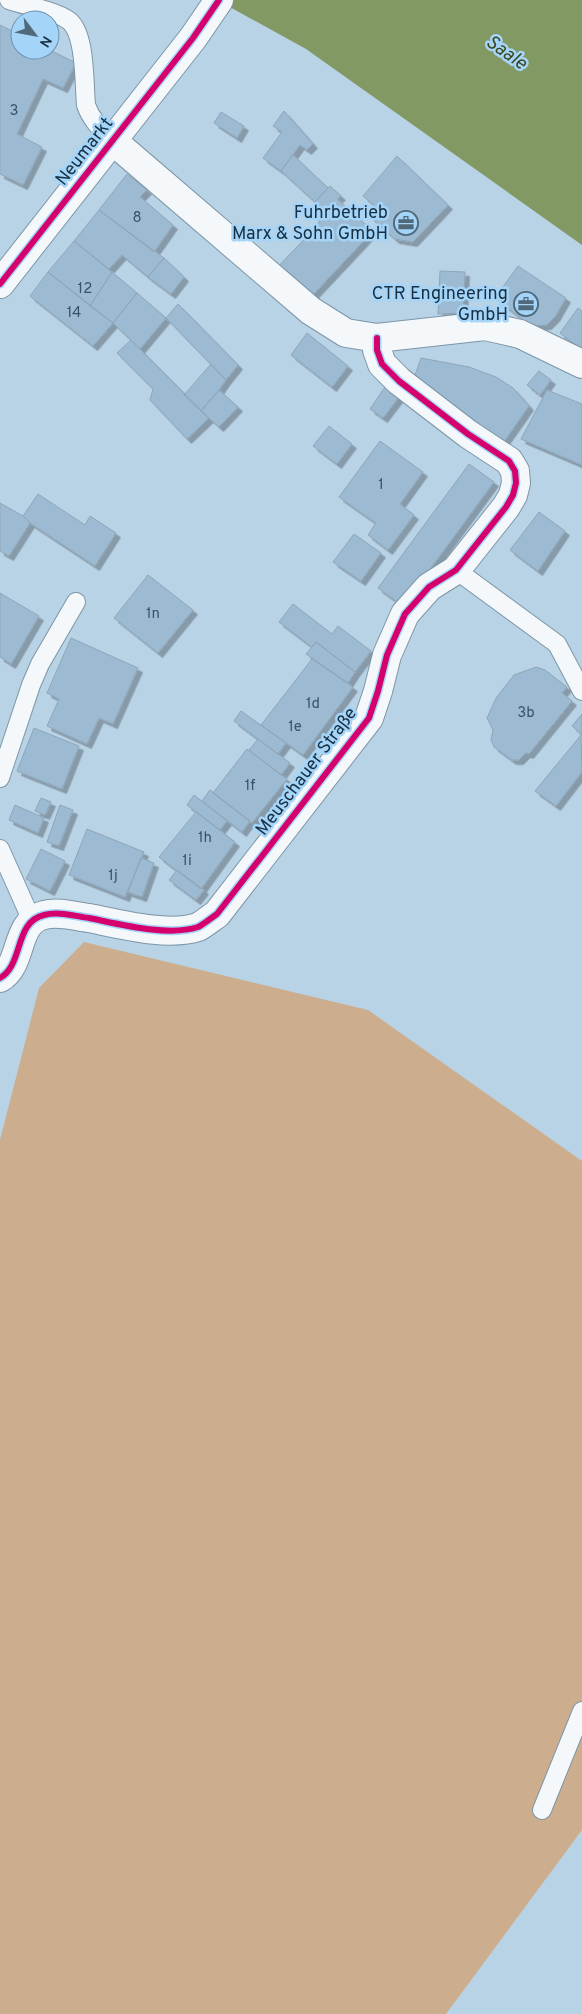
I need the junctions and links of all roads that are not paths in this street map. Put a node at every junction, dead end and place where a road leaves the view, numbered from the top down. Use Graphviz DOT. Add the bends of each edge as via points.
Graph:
graph roads {
  1 [pos="9,0"];
  2 [pos="219,0"];
  3 [pos="113,141"];
  4 [pos="0,284"];
  5 [pos="377,338"];
  6 [pos="582,364"];
  7 [pos="456,570"];
  8 [pos="76,602"];
  9 [pos="582,691"];
  10 [pos="0,778"];
  11 [pos="0,849"];
  12 [pos="32,921"];
  13 [pos="0,978"];
  14 [pos="582,1711"];
  15 [pos="542,1810"];
  1 -- 3 [label="lane" via="59,16 75,26 81,44 88,113"];
  2 -- 3 [label="street, Neumarkt"];
  3 -- 4 [label="street, Neumarkt"];
  3 -- 5 [label="street" via="311,311 346,333"];
  5 -- 6 [label="street" via="485,326 520,334"];
  5 -- 7 [label="street, Meuschauer Straße" via="382,364 399,381 509,461 516,471 513,495 506,507"];
  7 -- 9 [label="lane" via="557,644"];
  7 -- 12 [label="street, Meuschauer Straße" via="429,587 405,614 387,655 369,718 217,914 200,926 183,930 160,930 58,913 42,915"];
  8 -- 10 [label="lane" via="37,671"];
  11 -- 12 [label="lane"];
  12 -- 13 [label="street" via="25,930 12,965"];
  14 -- 15 [label="lane"];
}
